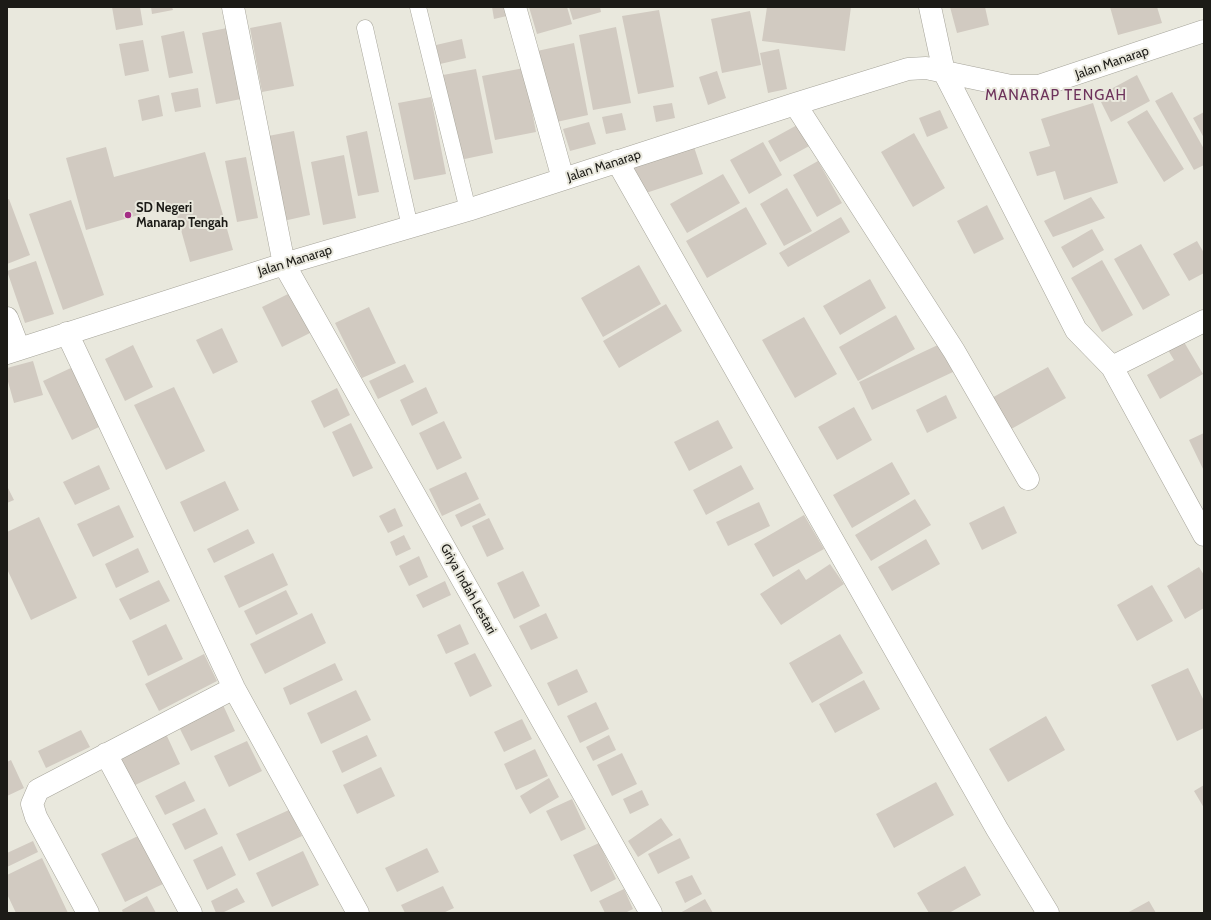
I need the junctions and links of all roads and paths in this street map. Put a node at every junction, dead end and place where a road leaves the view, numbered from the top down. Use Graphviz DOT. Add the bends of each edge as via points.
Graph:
graph roads {
  1 [pos="233,7"];
  2 [pos="418,7"];
  3 [pos="515,7"];
  4 [pos="930,7"];
  5 [pos="365,28"];
  6 [pos="1204,31"];
  7 [pos="944,72"];
  8 [pos="795,104"];
  9 [pos="617,162"];
  10 [pos="563,179"];
  11 [pos="468,210"];
  12 [pos="410,227"];
  13 [pos="284,264"];
  14 [pos="7,318"];
  15 [pos="1204,321"];
  16 [pos="67,333"];
  17 [pos="13,351"];
  18 [pos="1112,367"];
  19 [pos="1028,479"];
  20 [pos="1201,523"];
  21 [pos="234,688"];
  22 [pos="106,754"];
  23 [pos="88,913"];
  24 [pos="191,913"];
  25 [pos="358,913"];
  26 [pos="651,913"];
  27 [pos="1048,913"];
  1 -- 13 [label="street, Griya Indah Lestari"];
  2 -- 11 [label="lane"];
  3 -- 10 [label="street"];
  4 -- 7 [label="street"];
  5 -- 12 [label="lane"];
  6 -- 7 [label="street, Jalan Manarap" via="1039,86 1011,86"];
  7 -- 8 [label="street, Jalan Manarap" via="926,68 908,69"];
  7 -- 18 [label="street" via="1076,330"];
  8 -- 9 [label="street, Jalan Manarap"];
  8 -- 19 [label="street" via="954,351"];
  9 -- 10 [label="street, Jalan Manarap"];
  9 -- 27 [label="street" via="993,822"];
  10 -- 11 [label="street, Jalan Manarap"];
  11 -- 12 [label="street, Jalan Manarap"];
  12 -- 13 [label="street, Jalan Manarap"];
  13 -- 16 [label="street, Jalan Manarap"];
  13 -- 26 [label="street, Griya Indah Lestari"];
  14 -- 17 [label="street"];
  15 -- 18 [label="street"];
  16 -- 17 [label="street, Jalan Manarap"];
  16 -- 21 [label="street"];
  18 -- 20 [label="street"];
  21 -- 22 [label="street"];
  21 -- 25 [label="street"];
  22 -- 23 [label="street" via="38,790 32,804 36,817"];
  22 -- 24 [label="street"];
}
